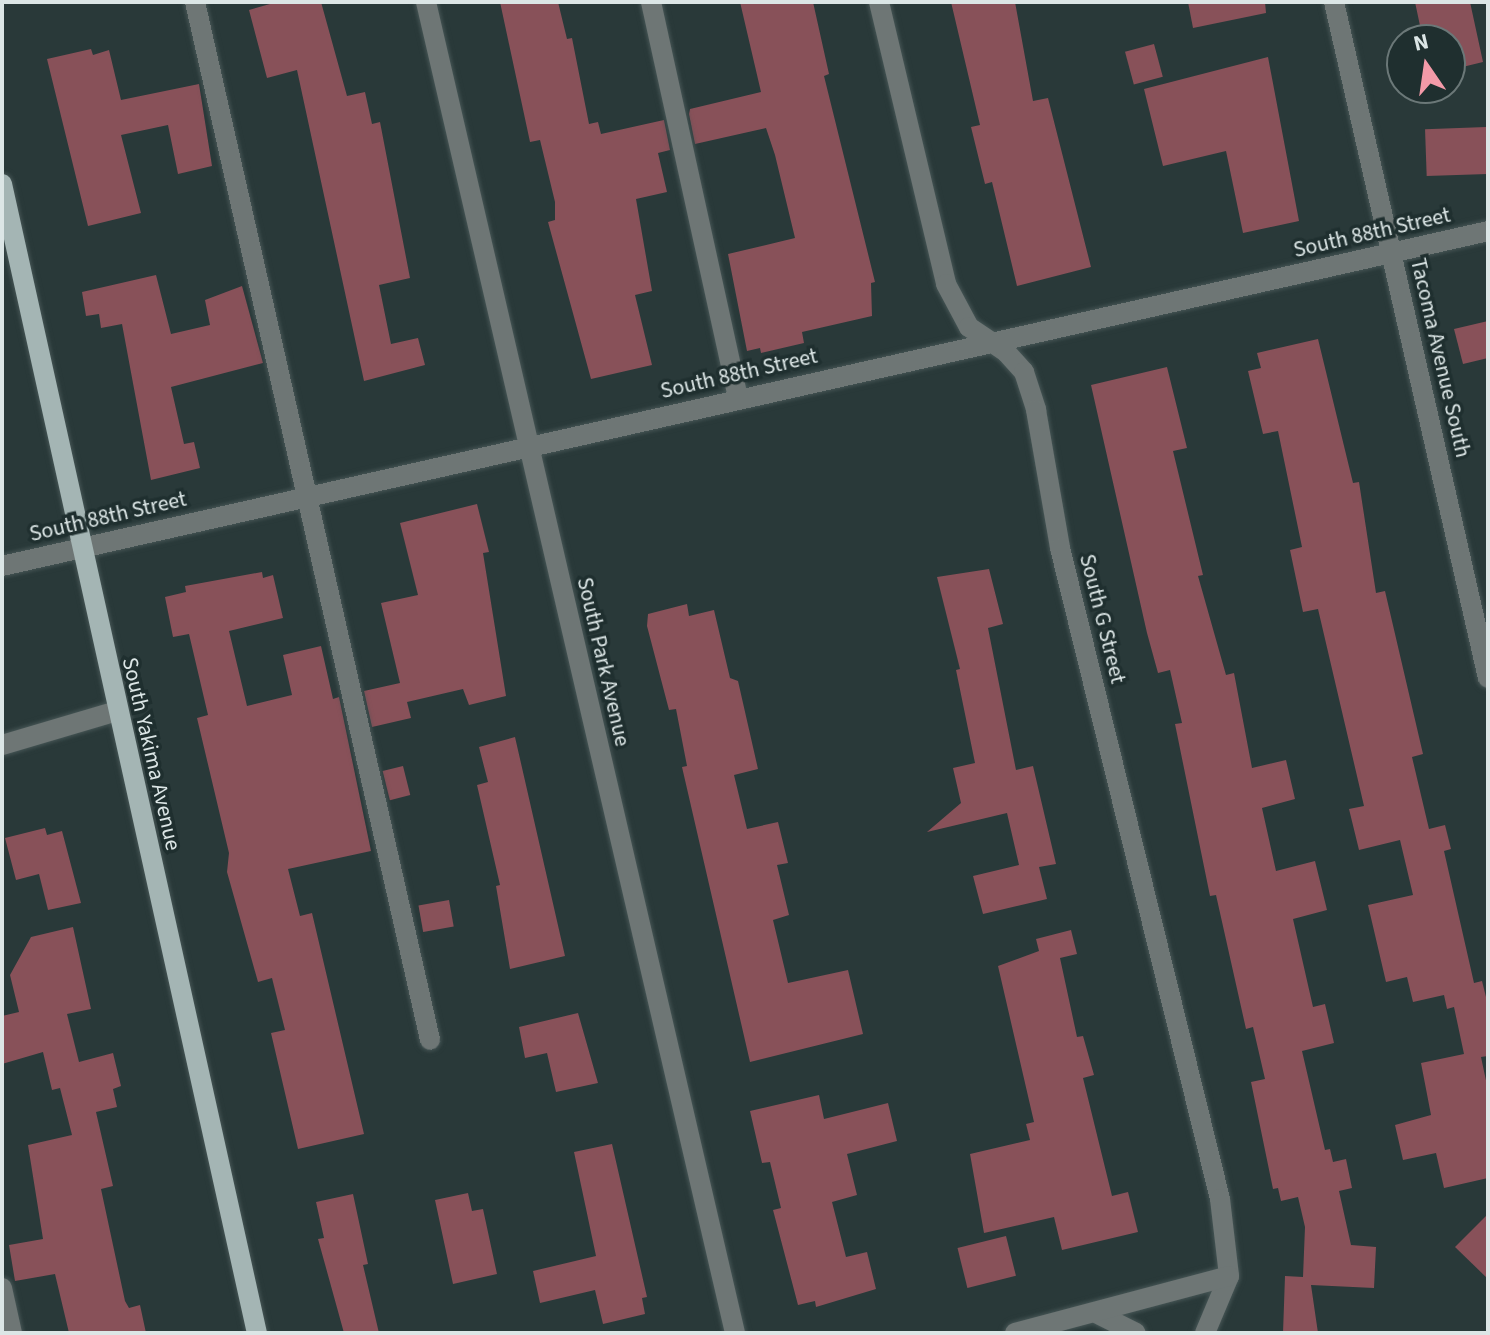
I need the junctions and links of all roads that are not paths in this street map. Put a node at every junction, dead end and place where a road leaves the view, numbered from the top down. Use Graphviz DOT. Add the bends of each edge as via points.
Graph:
graph roads {
  1 [pos="195,2"];
  2 [pos="426,2"];
  3 [pos="651,2"];
  4 [pos="879,2"];
  5 [pos="1334,2"];
  6 [pos="2,184"];
  7 [pos="1488,231"];
  8 [pos="1392,253"];
  9 [pos="985,343"];
  10 [pos="738,399"];
  11 [pos="529,446"];
  12 [pos="308,496"];
  13 [pos="80,548"];
  14 [pos="2,566"];
  15 [pos="1488,678"];
  16 [pos="117,711"];
  17 [pos="2,745"];
  18 [pos="430,1040"];
  19 [pos="1229,1276"];
  20 [pos="2,1288"];
  21 [pos="1098,1314"];
  22 [pos="12,1333"];
  23 [pos="257,1333"];
  24 [pos="735,1333"];
  25 [pos="1015,1333"];
  26 [pos="1136,1333"];
  27 [pos="1205,1333"];
  1 -- 12 [label="street"];
  2 -- 11 [label="street, South Park Avenue"];
  3 -- 10 [label="street"];
  4 -- 9 [label="street, South G Street" via="946,284 957,309"];
  5 -- 8 [label="street, Tacoma Avenue South"];
  6 -- 13 [label="main road, South Yakima Avenue"];
  7 -- 8 [label="street, South 88th Street"];
  8 -- 9 [label="street, South 88th Street"];
  8 -- 15 [label="street, Tacoma Avenue South"];
  9 -- 10 [label="street, South 88th Street"];
  9 -- 19 [label="street, South G Street" via="1015,360 1031,391 1060,548 1220,1199"];
  10 -- 11 [label="street, South 88th Street"];
  11 -- 12 [label="street, South 88th Street"];
  11 -- 24 [label="street, South Park Avenue"];
  12 -- 13 [label="street, South 88th Street"];
  12 -- 18 [label="street"];
  13 -- 14 [label="street, South 88th Street"];
  13 -- 16 [label="main road, South Yakima Avenue"];
  16 -- 17 [label="street"];
  16 -- 23 [label="main road, South Yakima Avenue"];
  19 -- 21 [label="street"];
  19 -- 27 [label="street"];
  20 -- 22 [label="street"];
  21 -- 25 [label="street"];
  21 -- 26 [label="street"];
}
